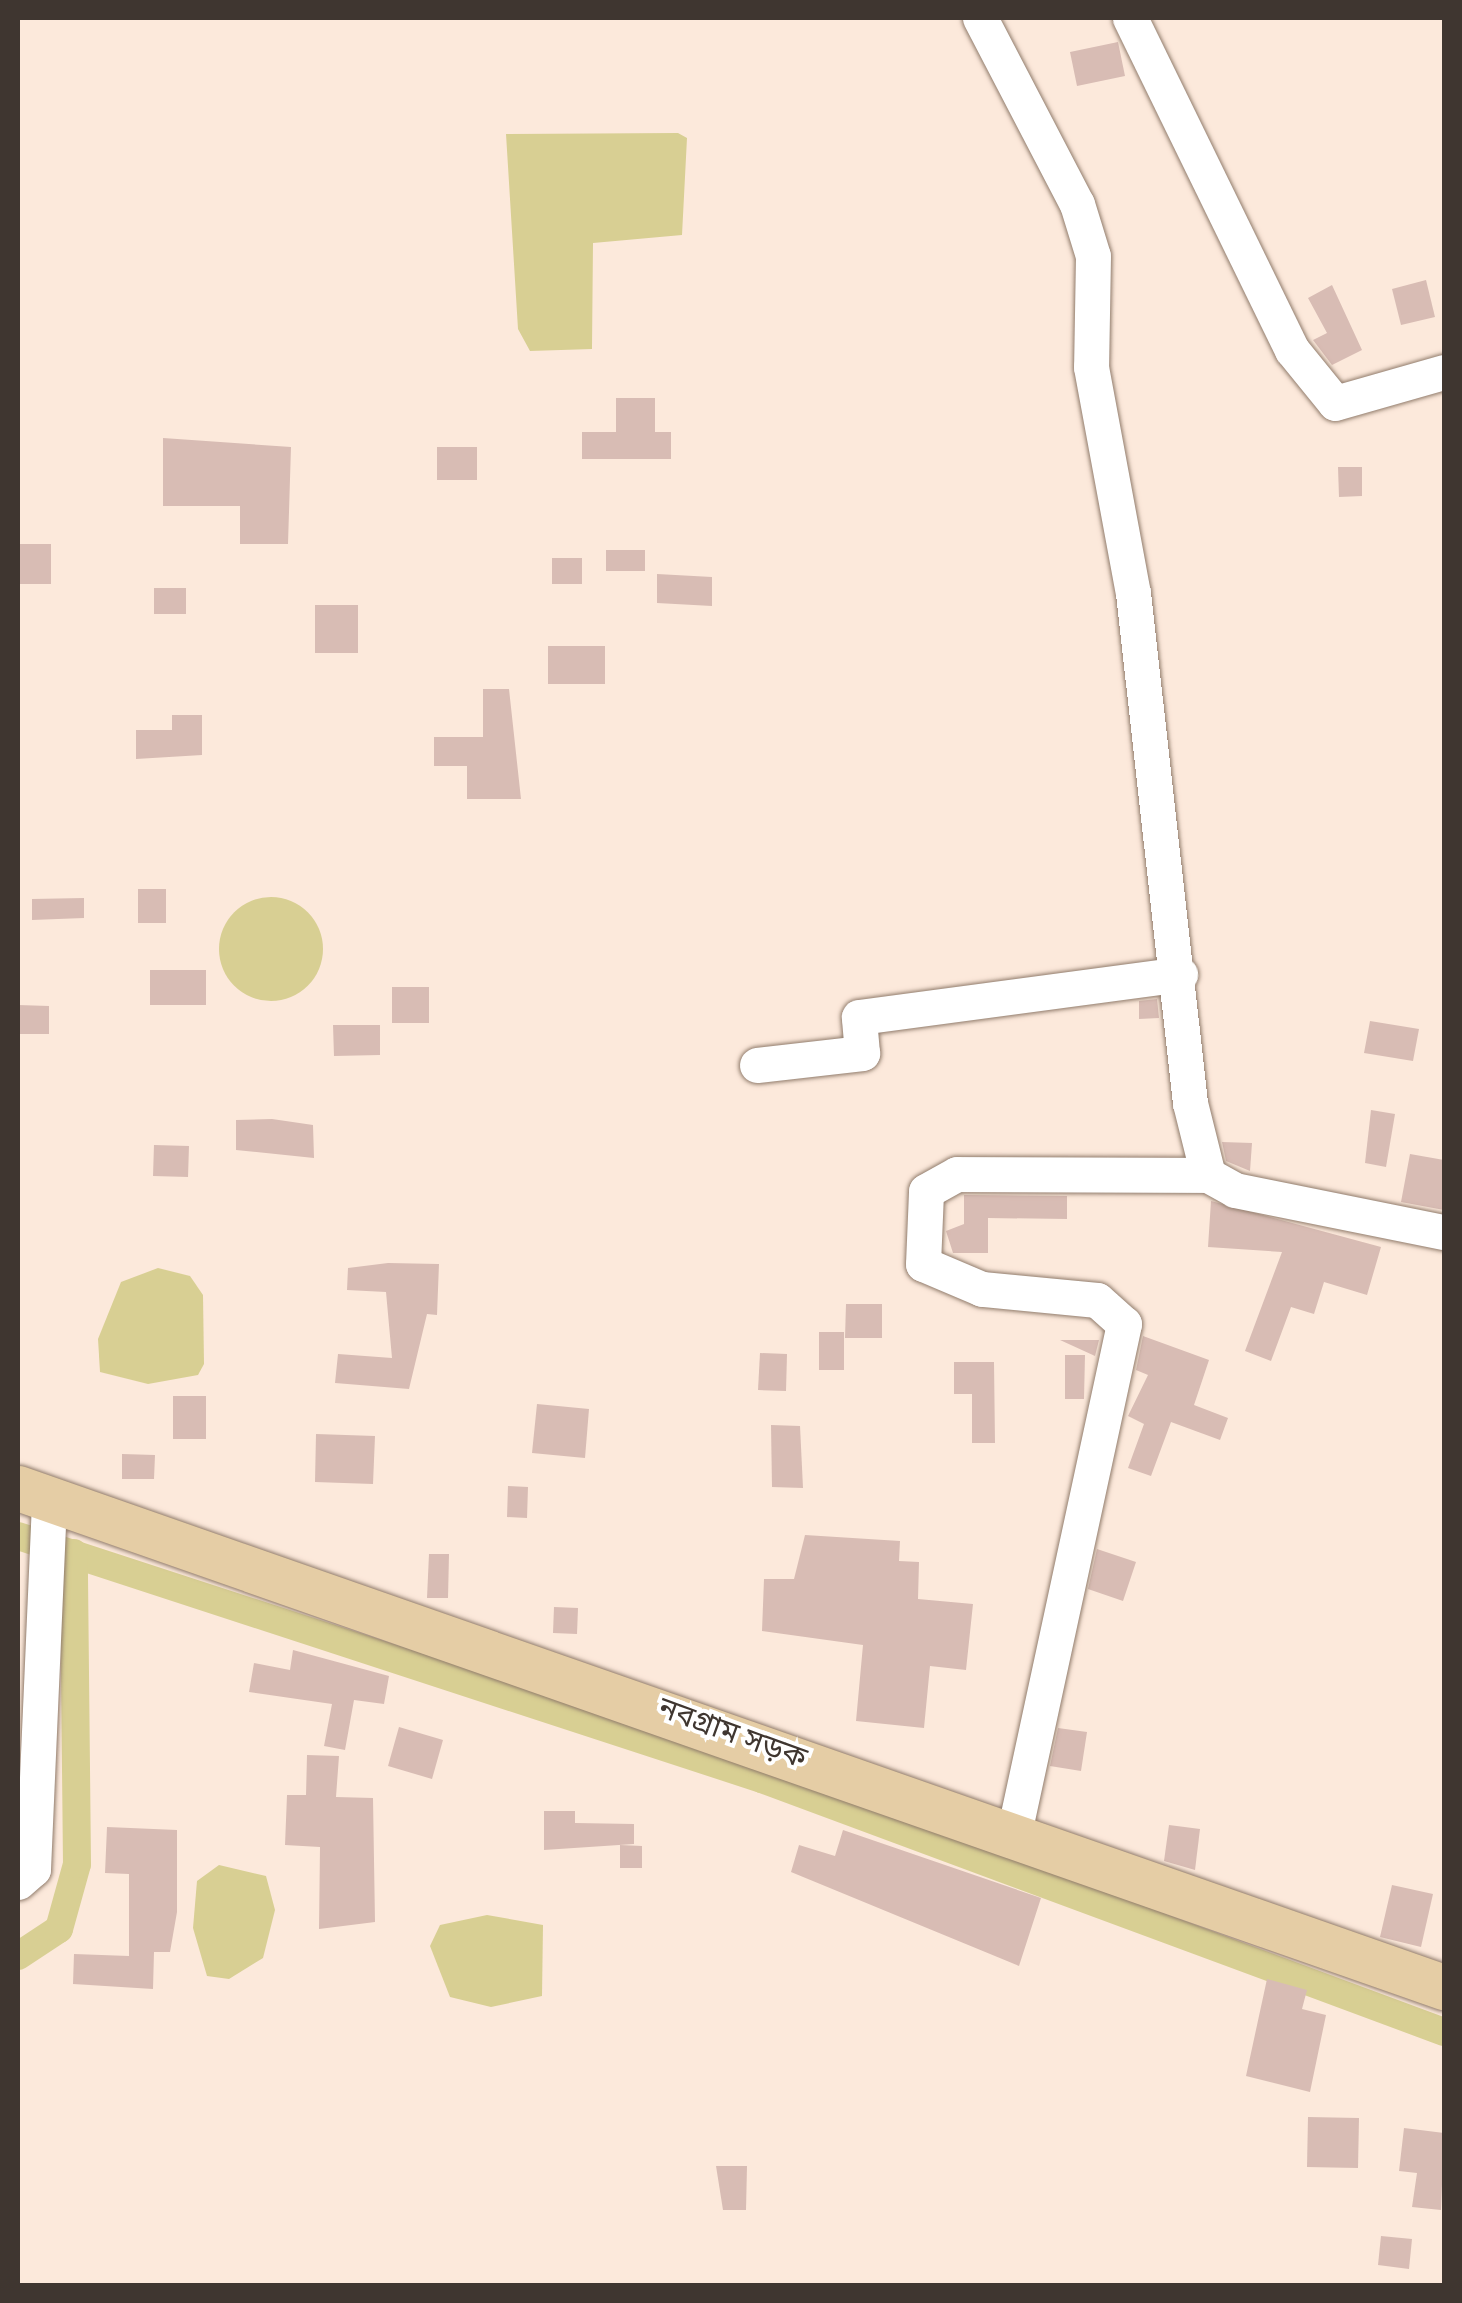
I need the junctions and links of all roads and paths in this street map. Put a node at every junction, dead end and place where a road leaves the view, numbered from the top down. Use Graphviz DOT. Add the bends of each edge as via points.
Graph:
graph roads {
  1 [pos="980,18"];
  2 [pos="1130,18"];
  3 [pos="1444,372"];
  4 [pos="1180,974"];
  5 [pos="757,1065"];
  6 [pos="1208,1175"];
  7 [pos="1444,1232"];
  8 [pos="38,1500"];
  9 [pos="1014,1833"];
  10 [pos="18,1882"];
  11 [pos="1444,1987"];
  1 -- 4 [label="street" via="1077,204 1093,256 1091,367 1133,593"];
  2 -- 3 [label="street" via="1266,301 1335,403"];
  4 -- 5 [label="street" via="859,1017 862,1052"];
  4 -- 6 [label="street" via="1190,1104"];
  6 -- 7 [label="street" via="1235,1190"];
  6 -- 9 [label="street" via="956,1174 926,1191 923,1264 982,1289 1097,1300 1124,1324"];
  8 -- 9 [label="main road, নবগ্রাম সড়ক"];
  8 -- 10 [label="street" via="41,1650 33,1869"];
  9 -- 11 [label="main road, নবগ্রাম সড়ক"];
}
